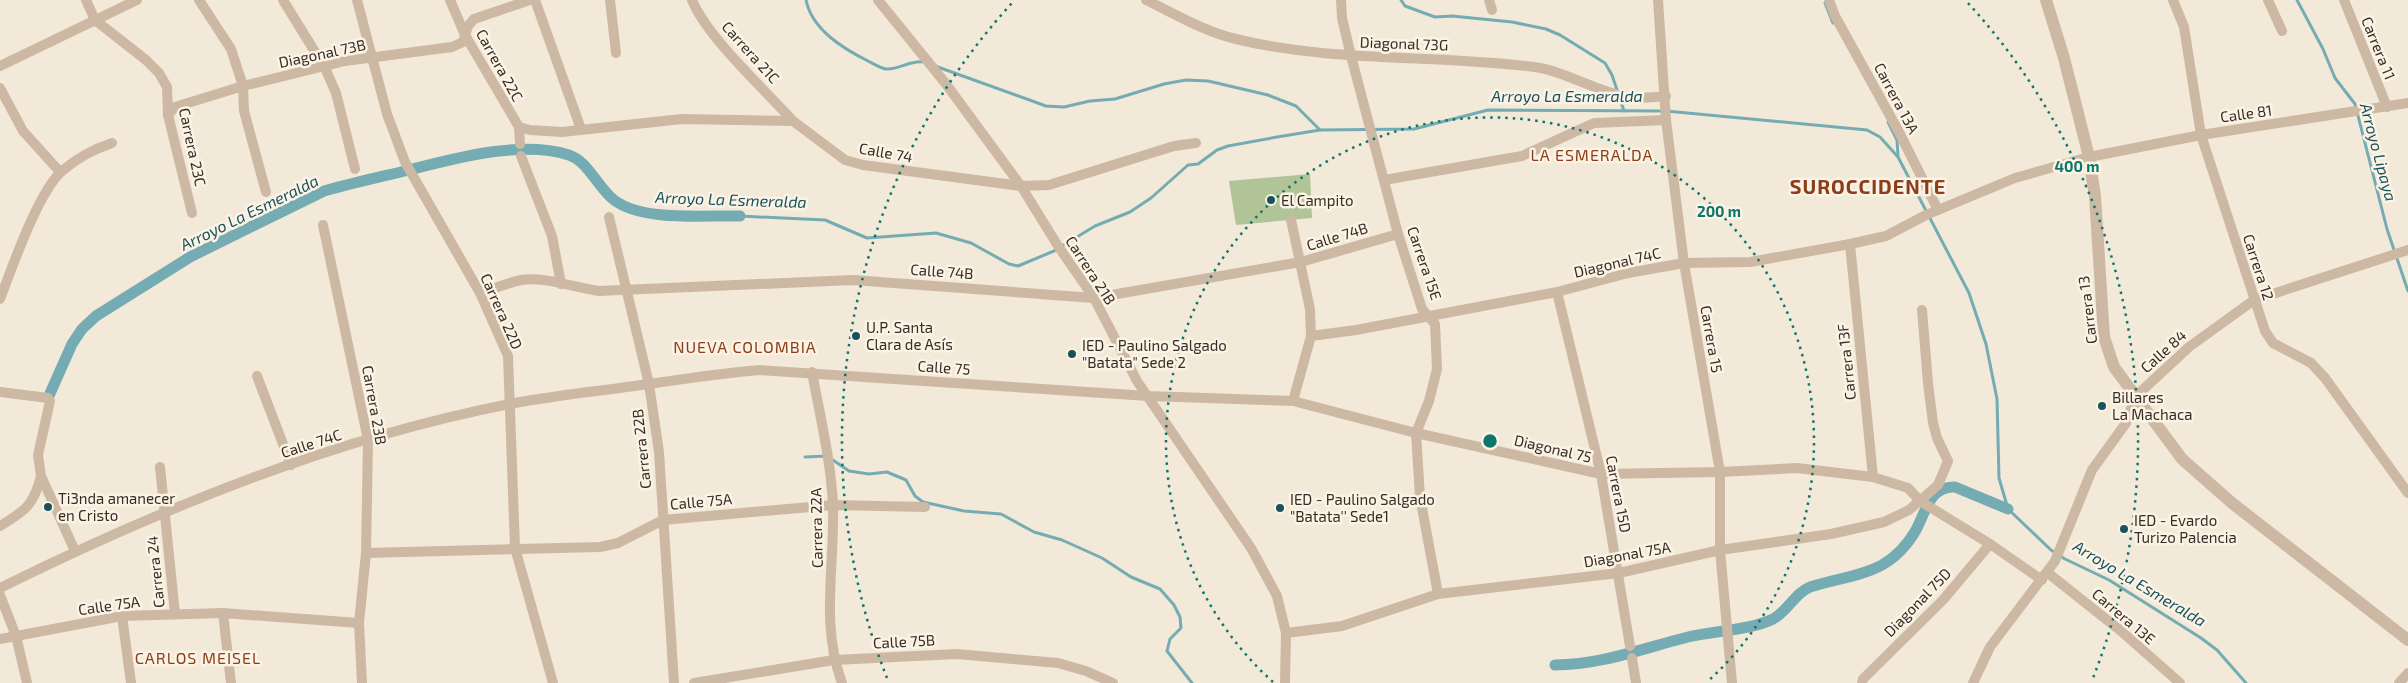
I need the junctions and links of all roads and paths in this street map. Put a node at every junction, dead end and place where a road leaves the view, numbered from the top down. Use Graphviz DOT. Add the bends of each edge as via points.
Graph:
graph roads {
  1 [pos="86,0"];
  2 [pos="137,0"];
  3 [pos="199,0"];
  4 [pos="283,0"];
  5 [pos="357,0"];
  6 [pos="450,0"];
  7 [pos="530,0"];
  8 [pos="535,0"];
  9 [pos="610,0"];
  10 [pos="692,0"];
  11 [pos="878,0"];
  12 [pos="1146,0"];
  13 [pos="1341,0"];
  14 [pos="1658,0"];
  15 [pos="1830,0"];
  16 [pos="2046,0"];
  17 [pos="2173,0"];
  18 [pos="2268,0"];
  19 [pos="2344,0"];
  20 [pos="95,20"];
  21 [pos="2282,31"];
  22 [pos="465,35"];
  23 [pos="616,53"];
  24 [pos="1351,56"];
  25 [pos="373,58"];
  26 [pos="0,66"];
  27 [pos="325,68"];
  28 [pos="243,86"];
  29 [pos="0,88"];
  30 [pos="1666,98"];
  31 [pos="2408,103"];
  32 [pos="2387,107"];
  33 [pos="168,115"];
  34 [pos="1666,118"];
  35 [pos="793,120"];
  36 [pos="519,127"];
  37 [pos="581,130"];
  38 [pos="2201,135"];
  39 [pos="112,142"];
  40 [pos="1196,143"];
  41 [pos="520,144"];
  42 [pos="521,156"];
  43 [pos="2089,158"];
  44 [pos="355,169"];
  45 [pos="60,172"];
  46 [pos="1384,180"];
  47 [pos="1021,186"];
  48 [pos="266,192"];
  49 [pos="1933,212"];
  50 [pos="192,213"];
  51 [pos="609,217"];
  52 [pos="1291,220"];
  53 [pos="324,225"];
  54 [pos="1398,234"];
  55 [pos="1850,244"];
  56 [pos="2408,250"];
  57 [pos="1301,262"];
  58 [pos="1684,263"];
  59 [pos="561,284"];
  60 [pos="627,290"];
  61 [pos="1557,292"];
  62 [pos="480,293"];
  63 [pos="1094,298"];
  64 [pos="0,299"];
  65 [pos="2254,300"];
  66 [pos="1922,310"];
  67 [pos="1430,315"];
  68 [pos="1311,336"];
  69 [pos="812,372"];
  70 [pos="257,376"];
  71 [pos="649,384"];
  72 [pos="0,392"];
  73 [pos="1148,396"];
  74 [pos="2135,397"];
  75 [pos="1293,401"];
  76 [pos="510,404"];
  77 [pos="1416,433"];
  78 [pos="368,440"];
  79 [pos="291,465"];
  80 [pos="160,467"];
  81 [pos="1720,472"];
  82 [pos="1601,474"];
  83 [pos="41,476"];
  84 [pos="1873,477"];
  85 [pos="2408,493"];
  86 [pos="1925,504"];
  87 [pos="833,505"];
  88 [pos="924,507"];
  89 [pos="164,512"];
  90 [pos="663,520"];
  91 [pos="0,526"];
  92 [pos="1990,544"];
  93 [pos="515,548"];
  94 [pos="1720,550"];
  95 [pos="75,551"];
  96 [pos="366,553"];
  97 [pos="1619,572"];
  98 [pos="2045,576"];
  99 [pos="0,588"];
  100 [pos="1438,594"];
  101 [pos="0,595"];
  102 [pos="175,614"];
  103 [pos="223,614"];
  104 [pos="122,616"];
  105 [pos="359,623"];
  106 [pos="1286,634"];
  107 [pos="16,636"];
  108 [pos="0,639"];
  109 [pos="2408,640"];
  110 [pos="1630,646"];
  111 [pos="1632,658"];
  112 [pos="834,660"];
  113 [pos="2408,673"];
  114 [pos="1863,681"];
  115 [pos="27,683"];
  116 [pos="131,683"];
  117 [pos="231,683"];
  118 [pos="362,683"];
  119 [pos="553,683"];
  120 [pos="674,683"];
  121 [pos="694,683"];
  122 [pos="842,683"];
  123 [pos="1113,683"];
  124 [pos="1285,683"];
  125 [pos="1636,683"];
  126 [pos="1732,683"];
  127 [pos="1973,683"];
  128 [pos="2180,683"];
  129 [pos="2399,683"];
  1 -- 20 [label="street, Carrera 23C"];
  2 -- 20 [label="street"];
  3 -- 28 [label="street" via="231,49"];
  4 -- 27 [label="street"];
  5 -- 25 [label="street, Carrera 22D"];
  6 -- 22 [label="street, Carrera 22C"];
  7 -- 22 [label="street, Diagonal 73B" via="474,19"];
  8 -- 37 [label="street"];
  9 -- 23 [label="street"];
  10 -- 35 [label="street, Carrera 21C" via="717,38"];
  11 -- 47 [label="street, Carrera 21B" via="946,84"];
  12 -- 24 [label="street, Diagonal 73G" via="1208,30 1235,39"];
  13 -- 24 [label="street, Carrera 15E"];
  14 -- 30 [label="street, Carrera 15"];
  15 -- 49 [label="street, Carrera 13A"];
  16 -- 43 [label="street, Carrera 13"];
  17 -- 38 [label="street, Carrera 12" via="2184,27"];
  18 -- 21 [label="street"];
  19 -- 32 [label="street, Carrera 11"];
  20 -- 26 [label="street"];
  20 -- 33 [label="street, Carrera 23C" via="159,73 167,88"];
  22 -- 25 [label="street, Diagonal 73B" via="463,42 452,47"];
  22 -- 36 [label="street, Carrera 22C"];
  24 -- 30 [label="street, Diagonal 73G" via="1484,61 1539,68 1618,94"];
  24 -- 46 [label="street, Carrera 15E"];
  25 -- 27 [label="street, Diagonal 73B" via="345,61"];
  25 -- 62 [label="street, Carrera 22D" via="387,114 405,162"];
  27 -- 28 [label="street, Diagonal 73B"];
  27 -- 44 [label="street" via="336,93"];
  28 -- 33 [label="street, Diagonal 73B" via="175,107"];
  28 -- 48 [label="street" via="244,112"];
  29 -- 45 [label="street" via="22,131"];
  30 -- 34 [label="street, Carrera 15"];
  31 -- 32 [label="street, Calle 81"];
  32 -- 38 [label="street, Calle 81"];
  33 -- 50 [label="street, Carrera 23C"];
  34 -- 46 [label="street" via="1594,123 1522,156"];
  34 -- 58 [label="street, Carrera 15"];
  35 -- 37 [label="street" via="682,119"];
  35 -- 47 [label="street, Calle 74" via="845,160"];
  36 -- 37 [label="street" via="554,132"];
  36 -- 41 [label="street, Carrera 22C"];
  38 -- 43 [label="street, Calle 81"];
  38 -- 65 [label="street, Carrera 12"];
  39 -- 45 [label="street" via="84,155"];
  40 -- 47 [label="street, Calle 74" via="1174,146 1050,185"];
  42 -- 59 [label="street" via="549,228"];
  43 -- 49 [label="street, Diagonal 74C" via="2015,178"];
  43 -- 74 [label="street, Carrera 13" via="2095,196 2104,337 2114,367"];
  45 -- 64 [label="street" via="30,225"];
  46 -- 54 [label="street, Carrera 15E"];
  47 -- 63 [label="street, Carrera 21B"];
  49 -- 55 [label="street, Diagonal 74C" via="1886,236"];
  51 -- 60 [label="street, Carrera 22B"];
  52 -- 57 [label="street"];
  53 -- 78 [label="street, Carrera 23B"];
  54 -- 57 [label="street, Calle 74B"];
  54 -- 67 [label="street, Carrera 15E" via="1422,309"];
  55 -- 58 [label="street, Diagonal 74C" via="1750,262"];
  55 -- 84 [label="street, Carrera 13F"];
  56 -- 65 [label="street, Calle 84"];
  57 -- 63 [label="street, Calle 74B"];
  57 -- 68 [label="street" via="1310,309"];
  58 -- 61 [label="street, Diagonal 74C" via="1628,273"];
  58 -- 81 [label="street, Carrera 15"];
  59 -- 60 [label="street, Calle 74B" via="599,291"];
  59 -- 62 [label="street, Calle 74B" via="523,280"];
  60 -- 63 [label="street, Calle 74B" via="853,280"];
  60 -- 71 [label="street, Carrera 22B"];
  61 -- 67 [label="street, Diagonal 74C"];
  61 -- 82 [label="street, Carrera 15D"];
  62 -- 76 [label="street, Carrera 22D" via="508,356"];
  63 -- 73 [label="street, Carrera 21B" via="1125,361"];
  65 -- 74 [label="street, Calle 84" via="2189,347"];
  65 -- 85 [label="street, Carrera 12" via="2273,343 2311,363 2325,378"];
  66 -- 86 [label="street, Diagonal 75A" via="1933,423 1948,461 1945,474"];
  67 -- 68 [label="street, Diagonal 74C"];
  67 -- 77 [label="street, Carrera 15E" via="1435,324 1438,368"];
  68 -- 75 [label="street"];
  69 -- 71 [label="street, Calle 75" via="759,370"];
  69 -- 73 [label="street, Calle 75"];
  69 -- 87 [label="street, Carrera 22A"];
  70 -- 79 [label="street"];
  71 -- 76 [label="street, Calle 74C"];
  71 -- 90 [label="street, Carrera 22B" via="659,452"];
  72 -- 83 [label="street" via="49,400 38,455"];
  73 -- 75 [label="street, Diagonal 75"];
  73 -- 106 [label="street, Carrera 21B" via="1251,548 1277,596"];
  74 -- 98 [label="street, Calle 84" via="2126,423 2092,470 2061,549"];
  74 -- 109 [label="street, Carrera 13" via="2182,460"];
  75 -- 77 [label="street, Diagonal 75"];
  76 -- 78 [label="street, Calle 74C"];
  76 -- 93 [label="street, Carrera 22D"];
  77 -- 82 [label="street, Diagonal 75"];
  77 -- 100 [label="street, Carrera 15E" via="1420,497"];
  78 -- 79 [label="street, Calle 74C"];
  78 -- 96 [label="street, Carrera 23B"];
  79 -- 89 [label="street, Calle 74C"];
  80 -- 89 [label="street, Carrera 24"];
  81 -- 82 [label="street, Diagonal 75"];
  81 -- 84 [label="street, Diagonal 75" via="1797,468"];
  81 -- 94 [label="street, Carrera 15"];
  82 -- 97 [label="street, Carrera 15D"];
  83 -- 91 [label="street" via="37,494 30,505"];
  83 -- 95 [label="street"];
  84 -- 86 [label="street, Diagonal 75" via="1908,488"];
  86 -- 92 [label="street, Carrera 13E"];
  86 -- 94 [label="street, Diagonal 75A" via="1884,522 1831,534"];
  87 -- 88 [label="street, Calle 75A"];
  87 -- 90 [label="street, Calle 75A"];
  87 -- 112 [label="street, Carrera 22A" via="830,635"];
  89 -- 95 [label="street, Calle 74C"];
  89 -- 102 [label="street, Carrera 24"];
  90 -- 93 [label="street, Calle 75A" via="618,544"];
  90 -- 120 [label="street, Carrera 22B"];
  92 -- 98 [label="street, Carrera 13E"];
  92 -- 114 [label="street, Diagonal 75D" via="1943,600"];
  93 -- 96 [label="street, Calle 75A"];
  93 -- 119 [label="street, Carrera 22D"];
  94 -- 97 [label="street, Diagonal 75A"];
  94 -- 126 [label="street, Carrera 15"];
  95 -- 99 [label="street, Calle 74C"];
  96 -- 105 [label="street, Carrera 23B"];
  97 -- 100 [label="street, Diagonal 75A"];
  97 -- 110 [label="street, Carrera 15D"];
  98 -- 127 [label="street, Calle 84" via="1990,647"];
  98 -- 128 [label="street, Carrera 13E" via="2121,632"];
  100 -- 106 [label="street, Diagonal 75A" via="1342,626"];
  101 -- 107 [label="street"];
  102 -- 103 [label="street, Calle 75A"];
  102 -- 104 [label="street, Calle 75A"];
  103 -- 105 [label="street"];
  103 -- 117 [label="street"];
  104 -- 107 [label="street, Calle 75A"];
  104 -- 116 [label="street"];
  105 -- 118 [label="street, Carrera 23B"];
  106 -- 124 [label="street, Carrera 21B"];
  107 -- 108 [label="street, Calle 75A"];
  107 -- 115 [label="street"];
  111 -- 125 [label="street"];
  112 -- 121 [label="street, Calle 75B"];
  112 -- 122 [label="street, Carrera 22A"];
  112 -- 123 [label="street, Calle 75B" via="957,654 1058,663 1086,670"];
  113 -- 129 [label="street"];
}
